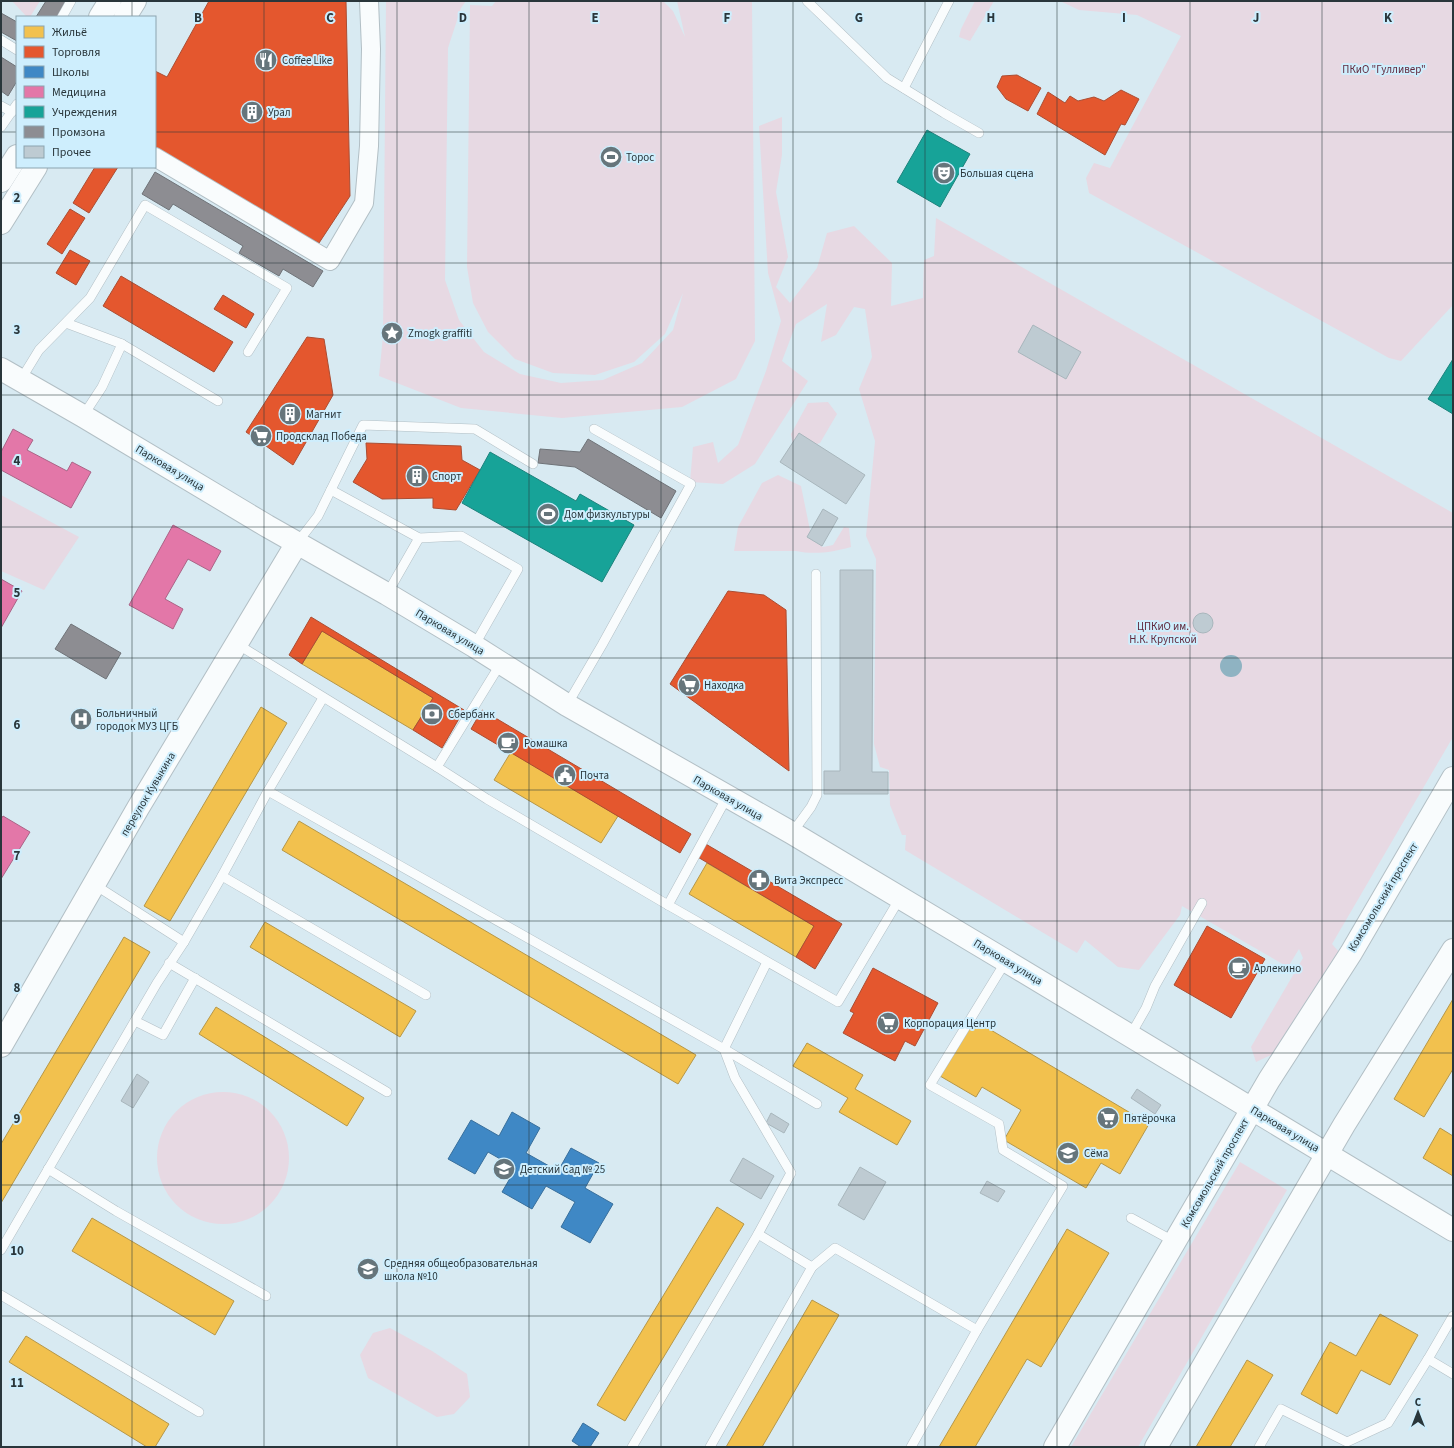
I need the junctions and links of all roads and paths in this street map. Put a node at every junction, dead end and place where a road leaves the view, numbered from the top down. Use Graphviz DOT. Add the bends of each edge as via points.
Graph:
graph roads {
  1 [pos="71,1"];
  2 [pos="110,1"];
  3 [pos="135,1"];
  4 [pos="369,1"];
  5 [pos="807,1"];
  6 [pos="949,1"];
  7 [pos="63,16"];
  8 [pos="101,16"];
  9 [pos="127,16"];
  10 [pos="1,40"];
  11 [pos="16,49"];
  12 [pos="904,88"];
  13 [pos="1,106"];
  14 [pos="16,106"];
  15 [pos="12,112"];
  16 [pos="1,127"];
  17 [pos="979,133"];
  18 [pos="16,158"];
  19 [pos="156,158"];
  20 [pos="35,168"];
  21 [pos="1,181"];
  22 [pos="1,223"];
  23 [pos="66,323"];
  24 [pos="122,344"];
  25 [pos="248,352"];
  26 [pos="1,369"];
  27 [pos="20,381"];
  28 [pos="218,401"];
  29 [pos="83,416"];
  30 [pos="594,429"];
  31 [pos="533,464"];
  32 [pos="331,490"];
  33 [pos="419,538"];
  34 [pos="297,543"];
  35 [pos="816,574"];
  36 [pos="387,594"];
  37 [pos="237,644"];
  38 [pos="474,646"];
  39 [pos="501,663"];
  40 [pos="323,698"];
  41 [pos="567,705"];
  42 [pos="437,767"];
  43 [pos="1453,778"];
  44 [pos="268,791"];
  45 [pos="727,797"];
  46 [pos="792,833"];
  47 [pos="222,876"];
  48 [pos="95,885"];
  49 [pos="900,898"];
  50 [pos="1202,903"];
  51 [pos="668,905"];
  52 [pos="184,942"];
  53 [pos="1453,950"];
  54 [pos="1006,961"];
  55 [pos="767,962"];
  56 [pos="169,963"];
  57 [pos="195,978"];
  58 [pos="426,995"];
  59 [pos="135,1021"];
  60 [pos="1130,1036"];
  61 [pos="1,1046"];
  62 [pos="724,1049"];
  63 [pos="388,1092"];
  64 [pos="817,1104"];
  65 [pos="1253,1109"];
  66 [pos="1327,1154"];
  67 [pos="48,1169"];
  68 [pos="1131,1218"];
  69 [pos="1453,1230"];
  70 [pos="758,1234"];
  71 [pos="1175,1242"];
  72 [pos="1,1250"];
  73 [pos="812,1267"];
  74 [pos="1,1295"];
  75 [pos="266,1296"];
  76 [pos="1453,1316"];
  77 [pos="977,1330"];
  78 [pos="1428,1359"];
  79 [pos="1453,1374"];
  80 [pos="199,1412"];
  81 [pos="635,1446"];
  82 [pos="710,1447"];
  83 [pos="911,1447"];
  84 [pos="1054,1447"];
  85 [pos="1156,1447"];
  86 [pos="1259,1447"];
  1 -- 7 [label="lane"];
  2 -- 8 [label="main road"];
  3 -- 9 [label="main road"];
  4 -- 19 [label="street" via="369,146 364,203 330,260"];
  5 -- 12 [label="lane" via="887,78"];
  6 -- 12 [label="lane"];
  10 -- 11 [label="lane"];
  12 -- 17 [label="lane"];
  13 -- 15 [label="lane"];
  14 -- 15 [label="lane"];
  15 -- 16 [label="lane"];
  18 -- 21 [label="main road"];
  20 -- 22 [label="main road"];
  23 -- 24 [label="lane"];
  23 -- 25 [label="lane" via="90,298 145,205 286,288"];
  23 -- 27 [label="lane" via="39,350"];
  24 -- 28 [label="lane"];
  24 -- 29 [label="lane" via="102,387"];
  26 -- 27 [label="main road, Парковая улица"];
  27 -- 29 [label="main road, Парковая улица"];
  29 -- 34 [label="main road, Парковая улица"];
  30 -- 41 [label="lane" via="691,484"];
  31 -- 32 [label="lane" via="476,429 363,425"];
  32 -- 33 [label="lane"];
  32 -- 34 [label="lane" via="318,516"];
  33 -- 36 [label="lane"];
  33 -- 38 [label="lane" via="461,536 518,569"];
  34 -- 36 [label="main road, Парковая улица"];
  34 -- 37 [label="main road, переулок Кувыкина"];
  35 -- 46 [label="lane" via="818,795"];
  36 -- 38 [label="main road, Парковая улица"];
  37 -- 40 [label="lane"];
  37 -- 48 [label="main road, переулок Кувыкина" via="138,808"];
  38 -- 39 [label="main road, Парковая улица"];
  39 -- 41 [label="main road, Парковая улица"];
  39 -- 42 [label="lane"];
  40 -- 42 [label="lane"];
  40 -- 44 [label="lane"];
  41 -- 45 [label="main road, Парковая улица"];
  42 -- 51 [label="lane"];
  43 -- 65 [label="main road, Комсомольский проспект" via="1350,953"];
  44 -- 47 [label="lane"];
  44 -- 62 [label="lane"];
  45 -- 46 [label="main road, Парковая улица"];
  45 -- 51 [label="lane"];
  46 -- 49 [label="main road, Парковая улица"];
  47 -- 52 [label="lane"];
  47 -- 58 [label="lane"];
  48 -- 52 [label="lane"];
  48 -- 61 [label="main road, переулок Кувыкина"];
  49 -- 54 [label="main road, Парковая улица"];
  49 -- 55 [label="lane" via="838,1002"];
  50 -- 60 [label="lane"];
  51 -- 55 [label="lane"];
  52 -- 56 [label="lane"];
  53 -- 66 [label="main road"];
  54 -- 60 [label="main road, Парковая улица"];
  54 -- 77 [label="lane" via="930,1085 1000,1124 1003,1150 1063,1186"];
  55 -- 62 [label="lane"];
  56 -- 57 [label="lane"];
  56 -- 59 [label="lane"];
  57 -- 59 [label="lane" via="163,1035"];
  57 -- 63 [label="lane"];
  59 -- 67 [label="lane"];
  60 -- 65 [label="main road, Парковая улица"];
  62 -- 64 [label="lane"];
  62 -- 70 [label="lane" via="735,1078 791,1173"];
  65 -- 66 [label="main road, Парковая улица"];
  65 -- 71 [label="main road, Комсомольский проспект"];
  66 -- 69 [label="main road, Парковая улица"];
  66 -- 85 [label="main road"];
  67 -- 72 [label="lane"];
  67 -- 75 [label="lane"];
  68 -- 71 [label="lane"];
  70 -- 73 [label="lane"];
  70 -- 81 [label="lane"];
  71 -- 84 [label="main road, Комсомольский проспект"];
  73 -- 77 [label="lane" via="835,1248"];
  73 -- 82 [label="lane"];
  74 -- 80 [label="lane"];
  76 -- 78 [label="lane"];
  77 -- 83 [label="lane"];
  78 -- 79 [label="lane"];
  78 -- 86 [label="lane" via="1388,1423 1347,1442 1281,1410"];
}
